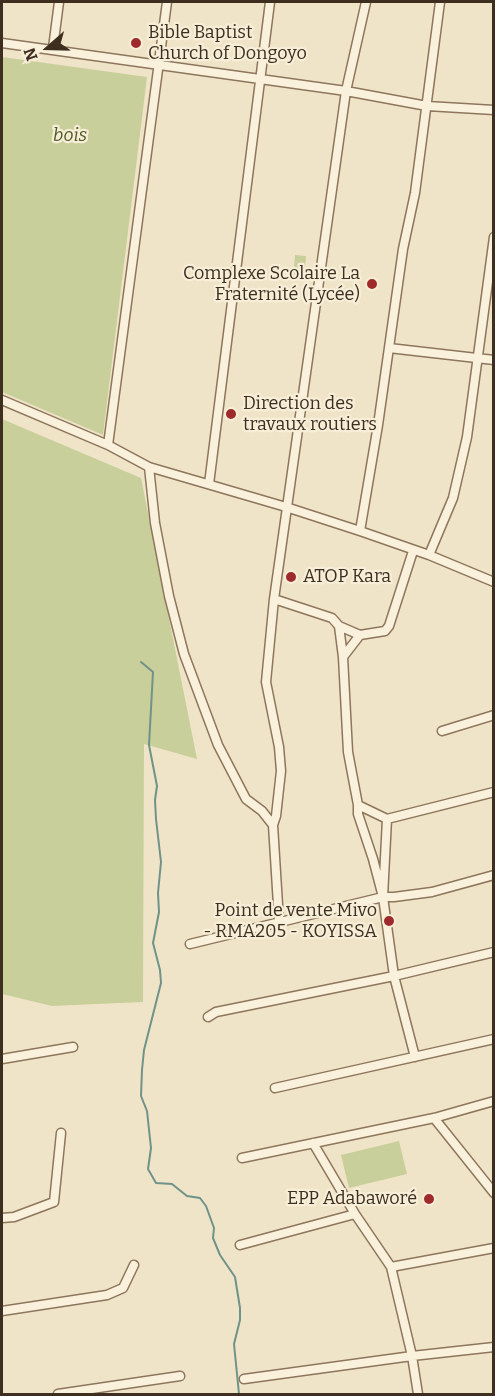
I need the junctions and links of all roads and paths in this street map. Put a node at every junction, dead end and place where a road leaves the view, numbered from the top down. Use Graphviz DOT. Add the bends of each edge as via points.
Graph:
graph roads {
  1 [pos="59,2"];
  2 [pos="167,2"];
  3 [pos="270,2"];
  4 [pos="366,2"];
  5 [pos="440,2"];
  6 [pos="2,43"];
  7 [pos="53,48"];
  8 [pos="157,64"];
  9 [pos="259,78"];
  10 [pos="346,91"];
  11 [pos="427,106"];
  12 [pos="494,111"];
  13 [pos="494,237"];
  14 [pos="389,348"];
  15 [pos="478,358"];
  16 [pos="494,360"];
  17 [pos="2,400"];
  18 [pos="108,445"];
  19 [pos="149,467"];
  20 [pos="208,484"];
  21 [pos="286,507"];
  22 [pos="360,531"];
  23 [pos="413,551"];
  24 [pos="429,555"];
  25 [pos="494,582"];
  26 [pos="274,599"];
  27 [pos="339,626"];
  28 [pos="360,636"];
  29 [pos="343,657"];
  30 [pos="494,715"];
  31 [pos="442,731"];
  32 [pos="494,792"];
  33 [pos="358,805"];
  34 [pos="387,819"];
  35 [pos="273,825"];
  36 [pos="494,875"];
  37 [pos="383,897"];
  38 [pos="279,921"];
  39 [pos="190,944"];
  40 [pos="494,952"];
  41 [pos="394,976"];
  42 [pos="208,1017"];
  43 [pos="494,1039"];
  44 [pos="73,1047"];
  45 [pos="415,1057"];
  46 [pos="2,1059"];
  47 [pos="275,1088"];
  48 [pos="494,1101"];
  49 [pos="434,1118"];
  50 [pos="61,1133"];
  51 [pos="313,1143"];
  52 [pos="242,1158"];
  53 [pos="494,1193"];
  54 [pos="355,1214"];
  55 [pos="2,1218"];
  56 [pos="240,1245"];
  57 [pos="494,1248"];
  58 [pos="134,1265"];
  59 [pos="391,1267"];
  60 [pos="2,1311"];
  61 [pos="494,1347"];
  62 [pos="412,1356"];
  63 [pos="180,1376"];
  64 [pos="244,1379"];
  65 [pos="58,1395"];
  66 [pos="418,1395"];
  1 -- 7 [label="street"];
  2 -- 8 [label="street"];
  3 -- 9 [label="street"];
  4 -- 10 [label="street"];
  5 -- 11 [label="street"];
  6 -- 7 [label="street"];
  7 -- 8 [label="street"];
  8 -- 9 [label="street"];
  8 -- 18 [label="street"];
  9 -- 10 [label="street"];
  9 -- 20 [label="street"];
  10 -- 11 [label="street"];
  10 -- 21 [label="street"];
  11 -- 12 [label="street"];
  11 -- 14 [label="street"];
  13 -- 15 [label="street"];
  14 -- 15 [label="street"];
  14 -- 22 [label="street"];
  15 -- 16 [label="street"];
  15 -- 24 [label="street" via="468,437 453,498"];
  17 -- 18 [label="street"];
  18 -- 19 [label="street"];
  19 -- 20 [label="street"];
  19 -- 35 [label="street" via="155,523 184,654 218,745 246,799"];
  20 -- 21 [label="street"];
  21 -- 22 [label="street"];
  21 -- 26 [label="street"];
  22 -- 23 [label="street"];
  23 -- 24 [label="street"];
  23 -- 28 [label="street" via="389,626 385,631"];
  24 -- 25 [label="street"];
  26 -- 27 [label="street" via="332,618"];
  26 -- 35 [label="street" via="266,682 281,771"];
  27 -- 28 [label="street"];
  27 -- 29 [label="street"];
  28 -- 29 [label="street"];
  29 -- 33 [label="street" via="348,752"];
  30 -- 31 [label="street"];
  32 -- 34 [label="street"];
  33 -- 34 [label="street"];
  33 -- 37 [label="street"];
  34 -- 37 [label="street"];
  35 -- 38 [label="street"];
  36 -- 37 [label="street" via="432,892"];
  37 -- 38 [label="street"];
  37 -- 41 [label="street"];
  38 -- 39 [label="street"];
  40 -- 41 [label="street"];
  41 -- 42 [label="street" via="236,1007"];
  41 -- 45 [label="street"];
  43 -- 45 [label="street"];
  44 -- 46 [label="street"];
  45 -- 47 [label="street"];
  48 -- 49 [label="street"];
  49 -- 51 [label="street"];
  49 -- 53 [label="street"];
  50 -- 55 [label="street" via="54,1202"];
  51 -- 52 [label="street"];
  51 -- 54 [label="street"];
  54 -- 56 [label="street"];
  54 -- 59 [label="street"];
  57 -- 59 [label="street"];
  58 -- 60 [label="street" via="123,1288 107,1295"];
  59 -- 62 [label="street"];
  61 -- 62 [label="street"];
  62 -- 64 [label="street"];
  62 -- 66 [label="street"];
  63 -- 65 [label="street"];
}
